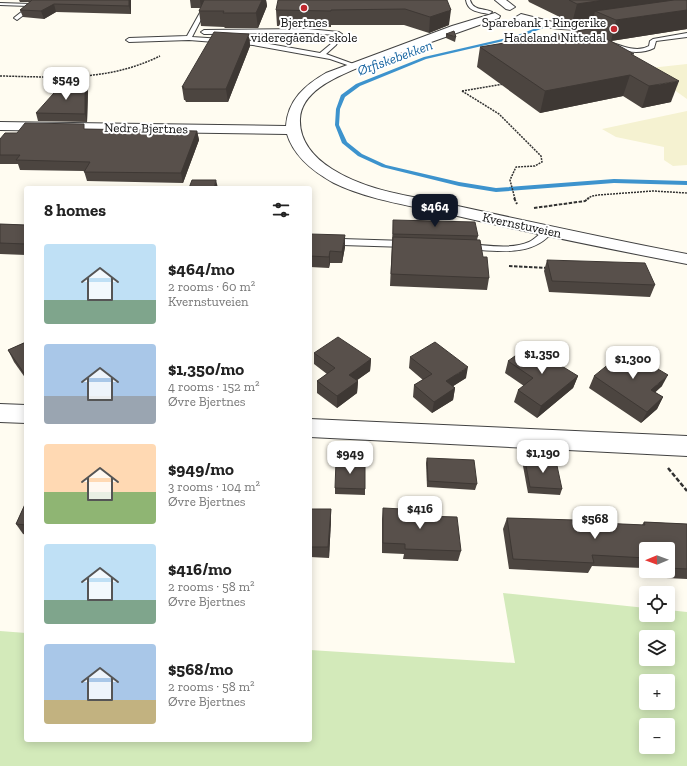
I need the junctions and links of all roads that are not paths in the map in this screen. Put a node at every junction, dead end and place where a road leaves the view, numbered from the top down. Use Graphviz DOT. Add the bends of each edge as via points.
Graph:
graph roads {
  1 [pos="209,0"];
  2 [pos="468,0"];
  3 [pos="0,4"];
  4 [pos="494,7"];
  5 [pos="510,7"];
  6 [pos="520,17"];
  7 [pos="17,18"];
  8 [pos="634,20"];
  9 [pos="190,35"];
  10 [pos="687,35"];
  11 [pos="128,40"];
  12 [pos="605,42"];
  13 [pos="322,55"];
  14 [pos="356,66"];
  15 [pos="0,126"];
  16 [pos="292,130"];
  17 [pos="549,232"];
  18 [pos="312,241"];
  19 [pos="412,244"];
  20 [pos="458,246"];
  21 [pos="687,259"];
  22 [pos="0,413"];
  23 [pos="24,414"];
  24 [pos="312,428"];
  25 [pos="687,446"];
  1 -- 9 [label="lane"];
  2 -- 4 [label="lane" via="472,8"];
  3 -- 7 [label="lane" via="31,5 31,8"];
  4 -- 5 [label="street"];
  4 -- 14 [label="street"];
  6 -- 8 [label="street" via="581,30"];
  9 -- 11 [label="lane"];
  9 -- 13 [label="lane"];
  9 -- 13 [label="lane" via="308,31 340,34"];
  10 -- 12 [label="lane" via="655,40 652,47 643,50"];
  13 -- 14 [label="lane"];
  14 -- 16 [label="street" via="312,87 296,109"];
  15 -- 16 [label="street, Nedre Bjertnes"];
  16 -- 17 [label="street, Kvernstuveien" via="297,145 307,158 321,169 352,185 402,199"];
  17 -- 20 [label="lane" via="535,244 523,248"];
  17 -- 21 [label="street, Kvernstuveien"];
  18 -- 19 [label="lane"];
  22 -- 23 [label="street"];
  24 -- 25 [label="street"];
}
